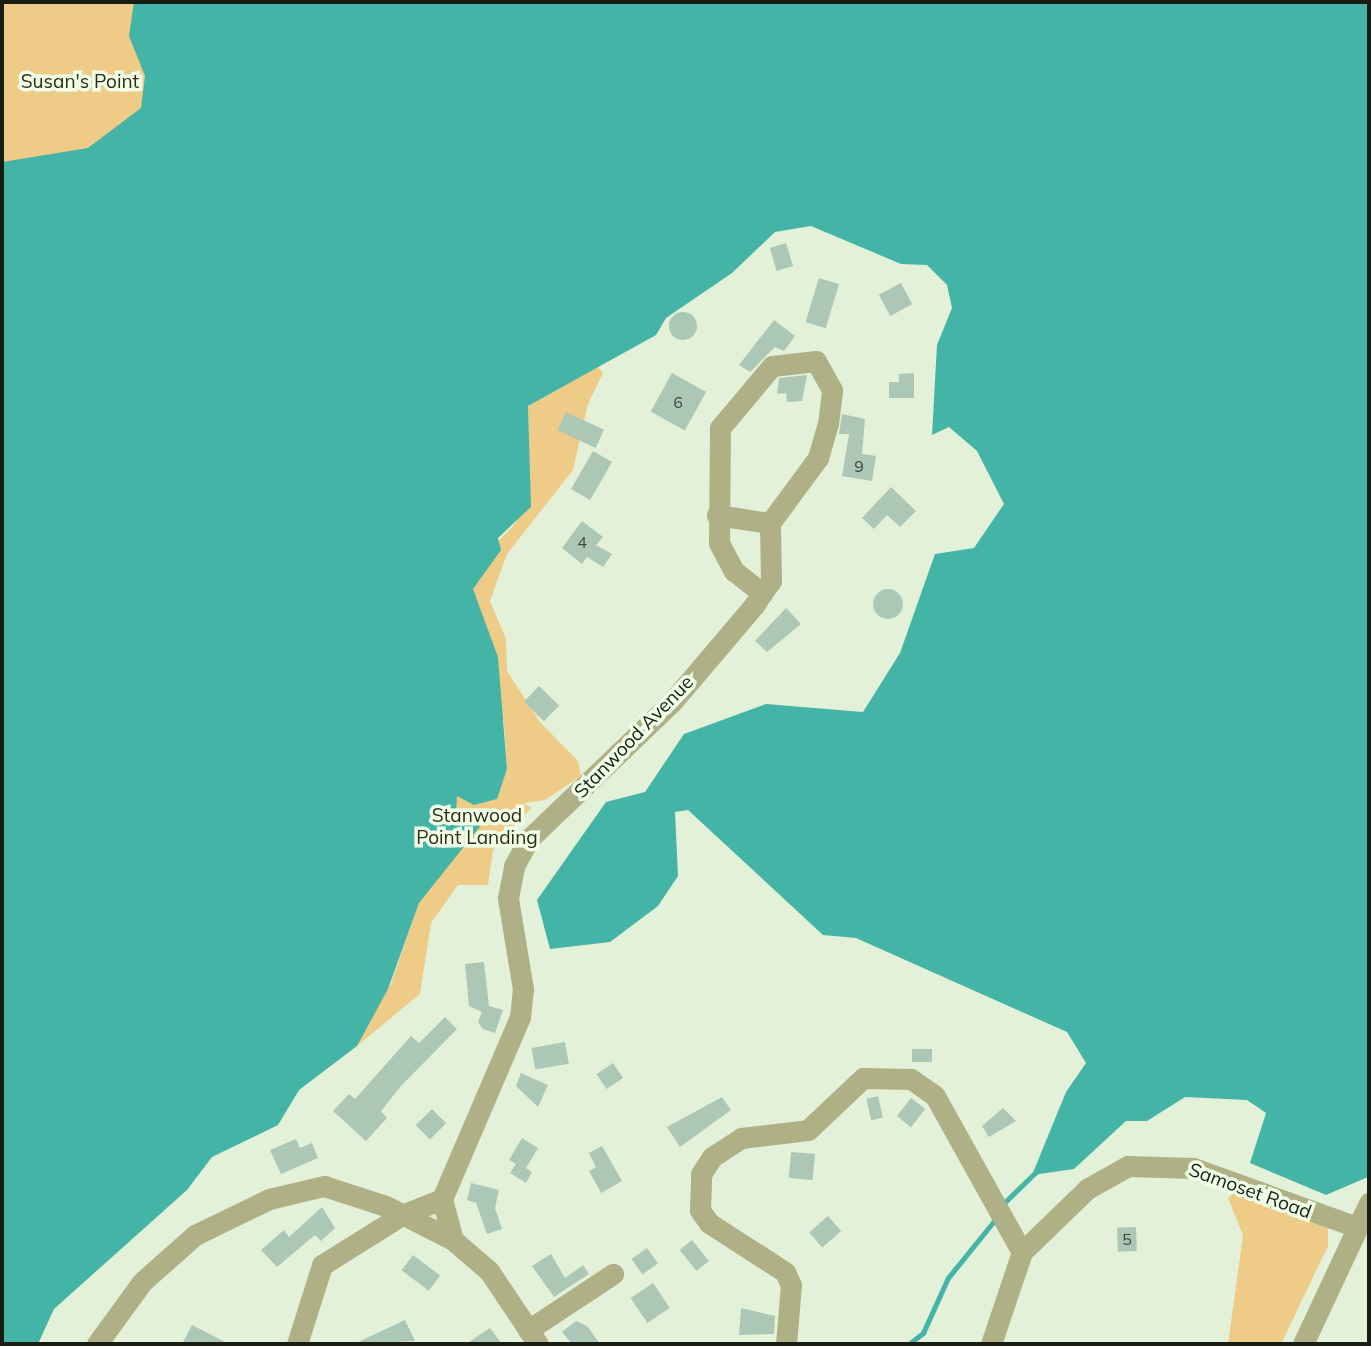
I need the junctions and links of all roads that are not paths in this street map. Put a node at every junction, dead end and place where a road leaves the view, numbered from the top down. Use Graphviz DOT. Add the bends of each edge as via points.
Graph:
graph roads {
  1 [pos="717,515"];
  2 [pos="770,523"];
  3 [pos="762,593"];
  4 [pos="442,1199"];
  5 [pos="1369,1203"];
  6 [pos="401,1215"];
  7 [pos="1354,1226"];
  8 [pos="453,1240"];
  9 [pos="1022,1252"];
  10 [pos="613,1274"];
  11 [pos="533,1337"];
  12 [pos="97,1344"];
  13 [pos="297,1344"];
  14 [pos="786,1344"];
  15 [pos="991,1344"];
  16 [pos="1303,1344"];
  1 -- 2 [label="street"];
  1 -- 2 [label="street" via="720,428 736,402 772,366 816,361 832,390 828,424 818,458"];
  1 -- 3 [label="street" via="719,543 734,571"];
  2 -- 3 [label="street, Stanwood Avenue" via="775,566"];
  3 -- 4 [label="street, Stanwood Avenue" via="672,702 529,839 514,866 508,898 523,989 520,1017"];
  4 -- 6 [label="street"];
  4 -- 8 [label="street"];
  5 -- 7 [label="street"];
  6 -- 8 [label="street"];
  6 -- 12 [label="street" via="324,1186 270,1199 195,1236 142,1282"];
  6 -- 13 [label="street" via="322,1265"];
  7 -- 9 [label="street, Samoset Road" via="1192,1167 1146,1163 1087,1189"];
  7 -- 16 [label="street"];
  8 -- 11 [label="street" via="489,1271"];
  9 -- 14 [label="street" via="925,1084 863,1078 808,1130 741,1138 712,1157 701,1174 701,1210 709,1223 776,1262 788,1278"];
  9 -- 15 [label="street, Samoset Road"];
  10 -- 11 [label="street"];
}
